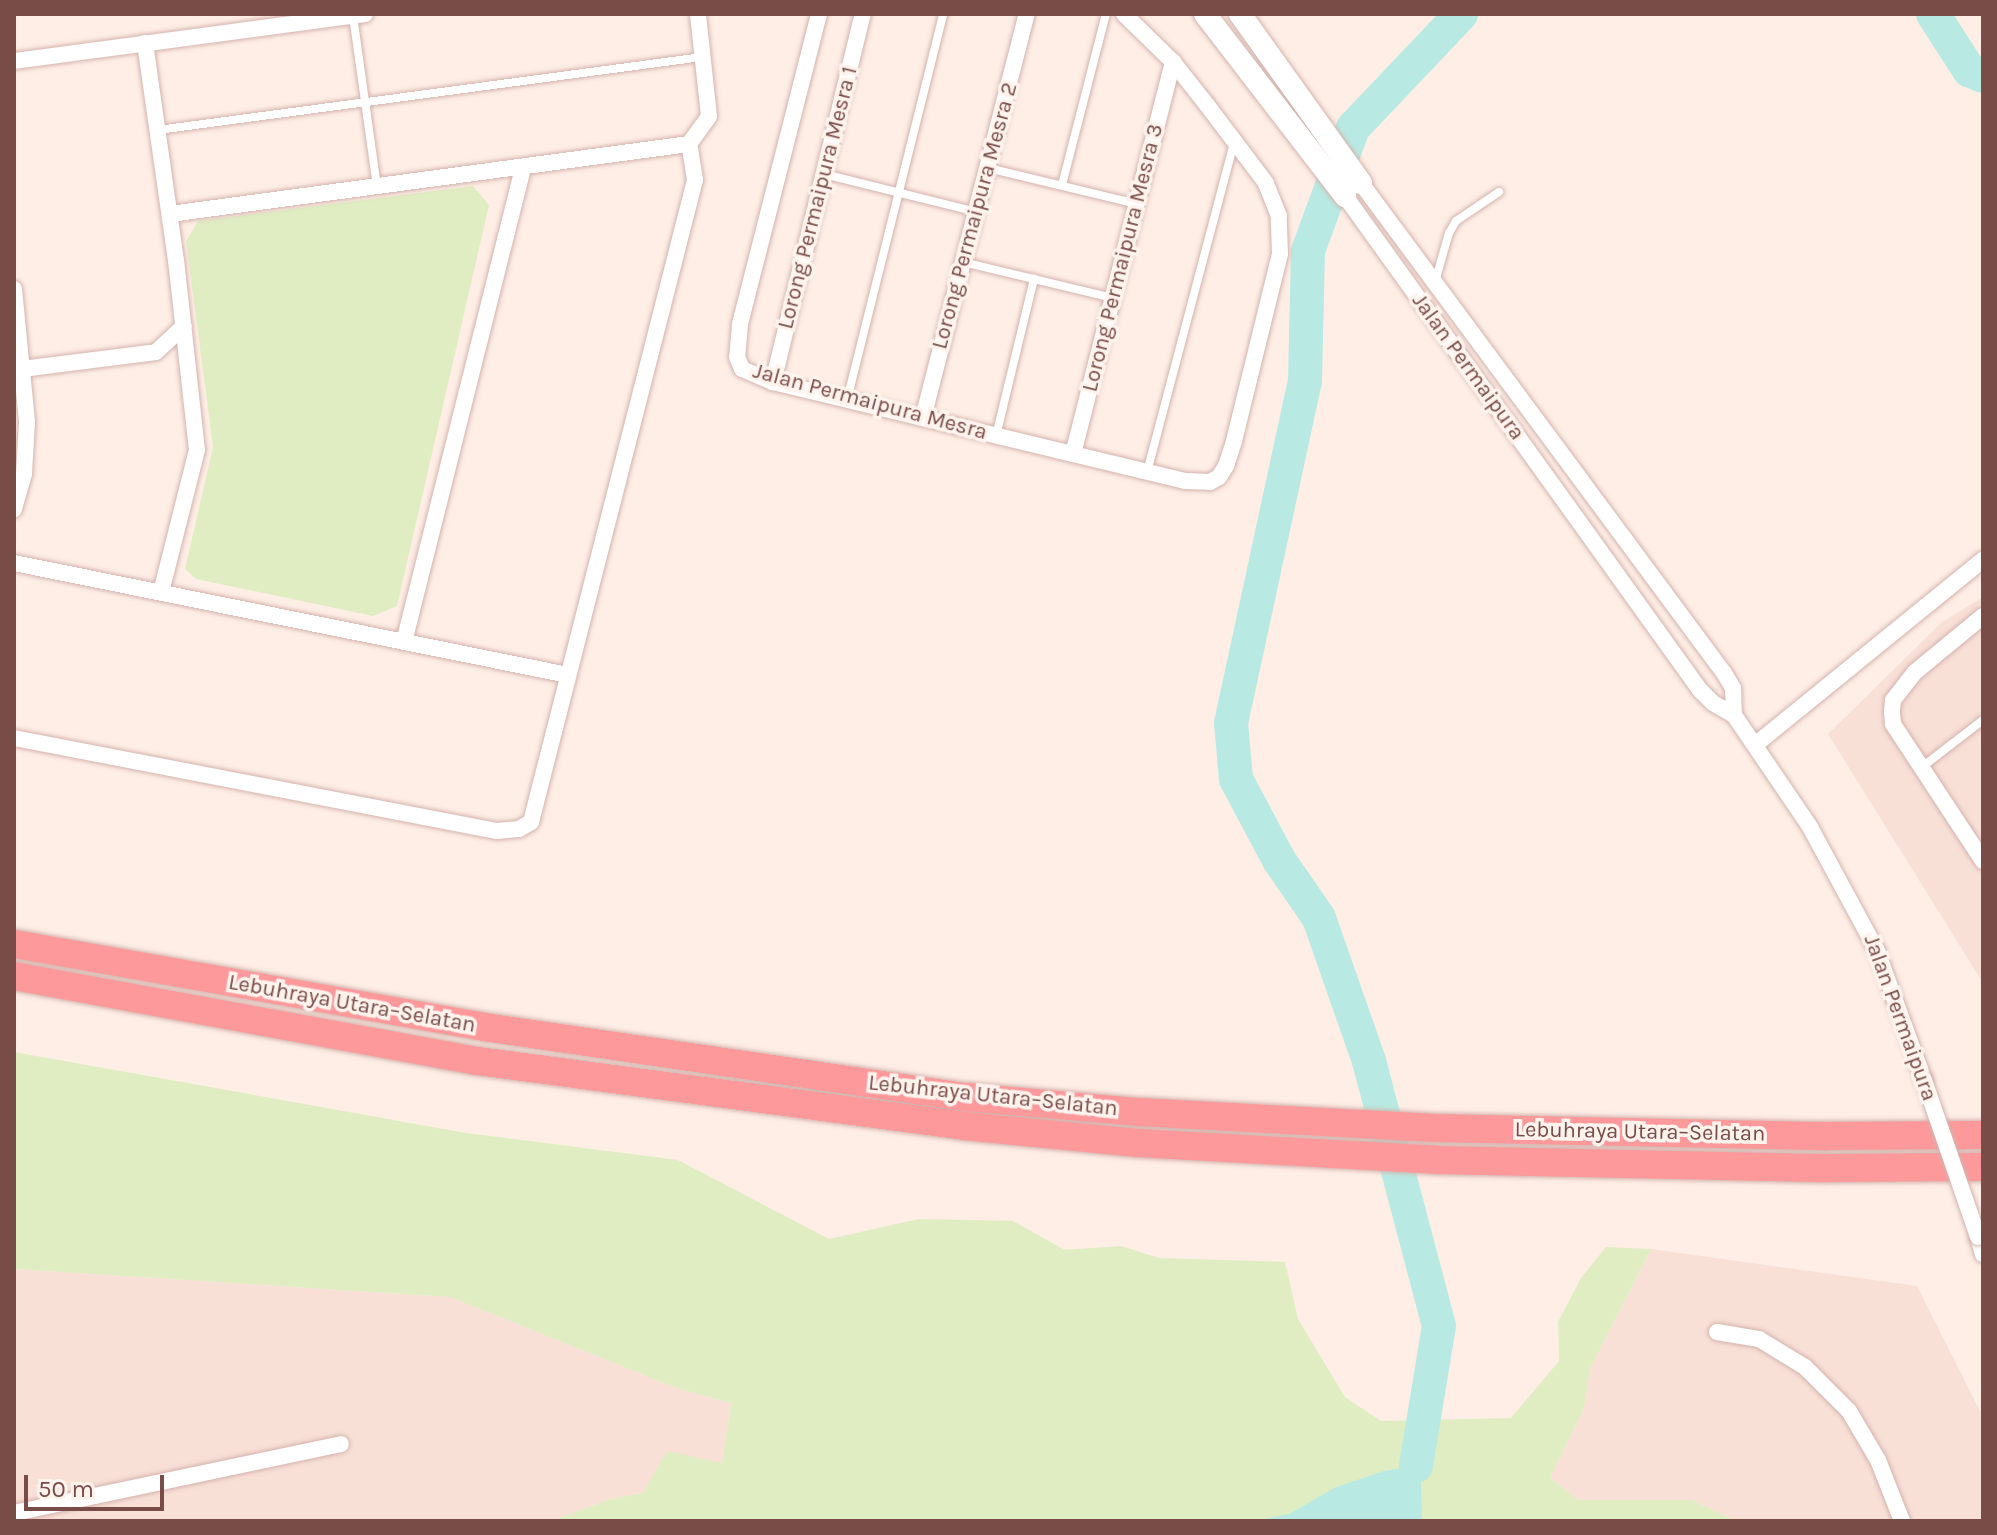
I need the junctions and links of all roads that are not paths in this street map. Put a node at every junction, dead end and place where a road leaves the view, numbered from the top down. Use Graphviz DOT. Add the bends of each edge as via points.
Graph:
graph roads {
  1 [pos="698,14"];
  2 [pos="819,14"];
  3 [pos="863,14"];
  4 [pos="943,14"];
  5 [pos="1027,14"];
  6 [pos="1106,14"];
  7 [pos="1124,14"];
  8 [pos="1205,14"];
  9 [pos="1240,14"];
  10 [pos="359,15"];
  11 [pos="248,22"];
  12 [pos="145,43"];
  13 [pos="703,57"];
  14 [pos="14,61"];
  15 [pos="1173,62"];
  16 [pos="365,102"];
  17 [pos="158,130"];
  18 [pos="1234,141"];
  19 [pos="689,144"];
  20 [pos="523,167"];
  21 [pos="987,168"];
  22 [pos="824,174"];
  23 [pos="1062,185"];
  24 [pos="377,186"];
  25 [pos="1353,189"];
  26 [pos="1499,192"];
  27 [pos="896,193"];
  28 [pos="1137,204"];
  29 [pos="976,212"];
  30 [pos="170,214"];
  31 [pos="963,262"];
  32 [pos="1034,279"];
  33 [pos="1435,283"];
  34 [pos="14,289"];
  35 [pos="1113,298"];
  36 [pos="184,326"];
  37 [pos="19,370"];
  38 [pos="773,382"];
  39 [pos="847,400"];
  40 [pos="923,418"];
  41 [pos="996,436"];
  42 [pos="1073,454"];
  43 [pos="1147,472"];
  44 [pos="14,510"];
  45 [pos="1983,560"];
  46 [pos="14,563"];
  47 [pos="161,592"];
  48 [pos="1983,616"];
  49 [pos="404,642"];
  50 [pos="568,675"];
  51 [pos="1734,715"];
  52 [pos="1983,720"];
  53 [pos="14,738"];
  54 [pos="1755,745"];
  55 [pos="1922,767"];
  56 [pos="1977,839"];
  57 [pos="1983,861"];
  58 [pos="14,944"];
  59 [pos="14,976"];
  60 [pos="1983,1135"];
  61 [pos="1983,1167"];
  62 [pos="1983,1254"];
  63 [pos="1717,1332"];
  64 [pos="341,1444"];
  65 [pos="14,1513"];
  66 [pos="1902,1521"];
  1 -- 13 [label="street"];
  2 -- 38 [label="street, Jalan Permaipura Mesra" via="740,325 737,357 742,369"];
  3 -- 22 [label="street, Lorong Permaipura Mesra 1"];
  4 -- 27 [label="lane"];
  5 -- 21 [label="street, Lorong Permaipura Mesra 2"];
  6 -- 23 [label="lane"];
  7 -- 15 [label="street"];
  8 -- 25 [label="main road, Jalan Permaipura" via="1291,128"];
  9 -- 25 [label="main road, Jalan Permaipura"];
  10 -- 11 [label="street"];
  10 -- 16 [label="lane"];
  11 -- 12 [label="street"];
  12 -- 14 [label="street"];
  12 -- 17 [label="street"];
  13 -- 16 [label="lane"];
  13 -- 19 [label="street" via="709,116"];
  15 -- 18 [label="street"];
  15 -- 28 [label="street, Lorong Permaipura Mesra 3"];
  16 -- 17 [label="lane"];
  16 -- 24 [label="lane"];
  17 -- 30 [label="street"];
  18 -- 43 [label="lane"];
  18 -- 43 [label="street, Jalan Permaipura Mesra" via="1266,183 1281,233 1234,441 1226,466 1210,482"];
  19 -- 20 [label="street"];
  19 -- 50 [label="street" via="695,180"];
  20 -- 24 [label="street"];
  20 -- 49 [label="street"];
  21 -- 23 [label="lane"];
  21 -- 29 [label="street, Lorong Permaipura Mesra 2"];
  22 -- 27 [label="lane"];
  22 -- 38 [label="street, Lorong Permaipura Mesra 1"];
  23 -- 28 [label="lane"];
  24 -- 30 [label="street"];
  25 -- 33 [label="street, Jalan Permaipura"];
  25 -- 51 [label="street, Jalan Permaipura" via="1700,690"];
  26 -- 33 [label="lane" via="1456,221"];
  27 -- 29 [label="lane"];
  27 -- 39 [label="lane"];
  28 -- 35 [label="street, Lorong Permaipura Mesra 3"];
  29 -- 31 [label="street, Lorong Permaipura Mesra 2"];
  30 -- 36 [label="street"];
  31 -- 32 [label="lane"];
  31 -- 40 [label="street, Lorong Permaipura Mesra 2"];
  32 -- 35 [label="lane"];
  32 -- 41 [label="lane"];
  33 -- 51 [label="street, Jalan Permaipura" via="1724,673 1733,688"];
  34 -- 37 [label="street"];
  35 -- 42 [label="street, Lorong Permaipura Mesra 3"];
  36 -- 37 [label="street" via="156,352"];
  36 -- 47 [label="street" via="197,450"];
  37 -- 44 [label="street" via="27,422 24,474"];
  38 -- 39 [label="street, Jalan Permaipura Mesra"];
  39 -- 40 [label="street, Jalan Permaipura Mesra"];
  40 -- 41 [label="street, Jalan Permaipura Mesra"];
  41 -- 42 [label="street, Jalan Permaipura Mesra"];
  42 -- 43 [label="street, Jalan Permaipura Mesra"];
  45 -- 54 [label="street"];
  46 -- 47 [label="street"];
  47 -- 49 [label="street"];
  48 -- 55 [label="street" via="1915,672 1893,700 1893,724"];
  49 -- 50 [label="street"];
  50 -- 53 [label="street" via="531,822 519,829 497,831"];
  51 -- 54 [label="street, Jalan Permaipura"];
  52 -- 55 [label="lane"];
  54 -- 62 [label="street, Jalan Permaipura, bridge" via="1860,914 1893,989"];
  55 -- 56 [label="street"];
  56 -- 57 [label="street"];
  58 -- 60 [label="highway, Lebuhraya Utara–Selatan" via="484,1027 966,1097 1435,1128"];
  59 -- 61 [label="highway, Lebuhraya Utara–Selatan" via="478,1061 964,1126 1137,1143 1437,1160"];
  63 -- 66 [label="street" via="1759,1339 1805,1367 1849,1411 1878,1460"];
  64 -- 65 [label="street"];
}
